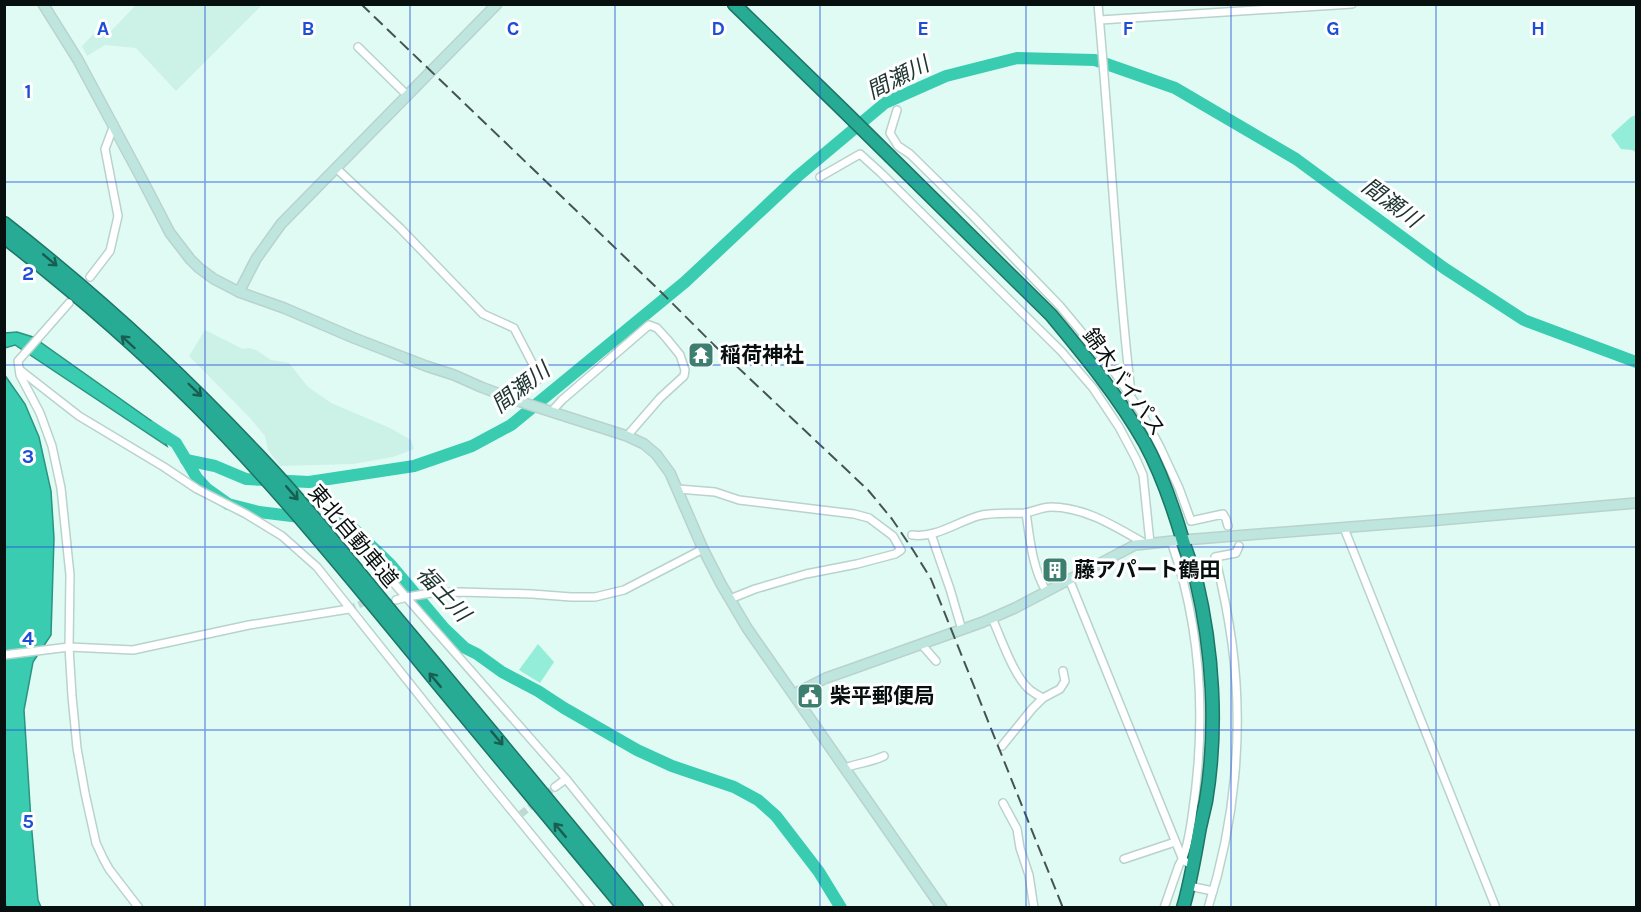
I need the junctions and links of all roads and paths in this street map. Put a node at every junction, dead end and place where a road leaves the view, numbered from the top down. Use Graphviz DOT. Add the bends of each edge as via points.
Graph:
graph roads {
  1 [pos="42,4"];
  2 [pos="497,4"];
  3 [pos="734,4"];
  4 [pos="1098,4"];
  5 [pos="1352,4"];
  6 [pos="1100,20"];
  7 [pos="358,47"];
  8 [pos="408,96"];
  9 [pos="897,110"];
  10 [pos="114,125"];
  11 [pos="336,168"];
  12 [pos="820,177"];
  13 [pos="4,223"];
  14 [pos="4,237"];
  15 [pos="90,277"];
  16 [pos="239,292"];
  17 [pos="69,303"];
  18 [pos="20,370"];
  19 [pos="1132,397"];
  20 [pos="517,401"];
  21 [pos="549,411"];
  22 [pos="627,436"];
  23 [pos="678,489"];
  24 [pos="1636,502"];
  25 [pos="1026,513"];
  26 [pos="1228,526"];
  27 [pos="1344,528"];
  28 [pos="931,534"];
  29 [pos="912,535"];
  30 [pos="345,538"];
  31 [pos="1177,540"];
  32 [pos="1147,543"];
  33 [pos="1239,546"];
  34 [pos="703,549"];
  35 [pos="1069,579"];
  36 [pos="1046,591"];
  37 [pos="407,597"];
  38 [pos="730,599"];
  39 [pos="396,600"];
  40 [pos="349,609"];
  41 [pos="992,618"];
  42 [pos="962,630"];
  43 [pos="922,645"];
  44 [pos="69,647"];
  45 [pos="4,656"];
  46 [pos="936,661"];
  47 [pos="1063,671"];
  48 [pos="794,694"];
  49 [pos="1043,698"];
  50 [pos="1002,746"];
  51 [pos="884,756"];
  52 [pos="845,768"];
  53 [pos="566,779"];
  54 [pos="555,787"];
  55 [pos="1003,803"];
  56 [pos="1175,842"];
  57 [pos="1124,859"];
  58 [pos="1188,863"];
  59 [pos="1189,886"];
  60 [pos="1213,891"];
  61 [pos="139,908"];
  62 [pos="591,908"];
  63 [pos="624,908"];
  64 [pos="637,908"];
  65 [pos="670,908"];
  66 [pos="942,908"];
  67 [pos="1034,908"];
  68 [pos="1164,908"];
  69 [pos="1183,908"];
  70 [pos="1208,908"];
  71 [pos="1496,908"];
  1 -- 10 [label="street"];
  2 -- 8 [label="street"];
  3 -- 31 [label="highway, 錦木バイパス" via="1074,341 1144,443 1163,481"];
  4 -- 6 [label="street"];
  5 -- 6 [label="street"];
  6 -- 19 [label="street"];
  7 -- 8 [label="street"];
  8 -- 11 [label="street"];
  9 -- 19 [label="street" via="890,133 898,146 1060,306"];
  10 -- 15 [label="street" via="105,149 118,216 110,251"];
  10 -- 16 [label="street" via="170,233 199,268"];
  11 -- 16 [label="street" via="281,224"];
  11 -- 20 [label="street" via="483,314 514,328 540,378"];
  12 -- 32 [label="street" via="860,154 1069,359 1101,400 1137,459 1143,475"];
  13 -- 64 [label="highway, 東北自動車道, one-way" via="148,345 259,455"];
  63 -- 14 [label="highway, 東北自動車道, one-way" via="245,456 141,353"];
  16 -- 20 [label="street"];
  17 -- 18 [label="street" via="18,361"];
  18 -- 40 [label="street" via="79,416 282,536 317,567"];
  18 -- 44 [label="street" via="52,446 61,488 70,575"];
  19 -- 26 [label="street" via="1160,447 1191,520 1223,514"];
  20 -- 21 [label="street"];
  21 -- 22 [label="street"];
  21 -- 22 [label="street" via="649,325 657,328 680,355 684,376"];
  22 -- 23 [label="street" via="656,454"];
  23 -- 34 [label="street"];
  23 -- 38 [label="street" via="869,518 893,536 901,550 806,574"];
  24 -- 27 [label="street"];
  25 -- 28 [label="street" via="978,516"];
  25 -- 32 [label="street" via="1049,507 1073,509"];
  25 -- 36 [label="street" via="1034,561"];
  27 -- 31 [label="street"];
  27 -- 71 [label="street"];
  28 -- 29 [label="street"];
  28 -- 42 [label="street"];
  30 -- 37 [label="street" via="355,539"];
  31 -- 32 [label="street"];
  31 -- 58 [label="highway, 錦木バイパス" via="1195,578 1211,680 1206,800"];
  32 -- 35 [label="street" via="1135,545"];
  33 -- 60 [label="street" via="1236,553 1215,557 1232,643 1237,721 1232,800"];
  34 -- 37 [label="street" via="624,590 595,597 460,592"];
  34 -- 38 [label="street"];
  35 -- 36 [label="street"];
  35 -- 56 [label="street"];
  36 -- 41 [label="street"];
  37 -- 39 [label="street"];
  37 -- 53 [label="street"];
  38 -- 48 [label="street"];
  40 -- 44 [label="street" via="133,650"];
  40 -- 62 [label="street"];
  41 -- 42 [label="street"];
  41 -- 49 [label="street" via="1020,677 1029,690"];
  42 -- 43 [label="street"];
  43 -- 46 [label="street"];
  43 -- 48 [label="street" via="826,678"];
  44 -- 45 [label="street"];
  44 -- 61 [label="street" via="77,748 96,843 109,869"];
  47 -- 49 [label="street" via="1065,681 1060,689"];
  48 -- 52 [label="street"];
  49 -- 50 [label="street"];
  51 -- 52 [label="street"];
  52 -- 66 [label="street"];
  53 -- 54 [label="street"];
  53 -- 65 [label="street"];
  55 -- 67 [label="street" via="1017,829"];
  56 -- 57 [label="street"];
  56 -- 58 [label="street"];
  58 -- 59 [label="highway, 錦木バイパス"];
  58 -- 68 [label="street" via="1179,865"];
  59 -- 60 [label="street"];
  59 -- 69 [label="highway, 錦木バイパス"];
  60 -- 70 [label="street"];
}
